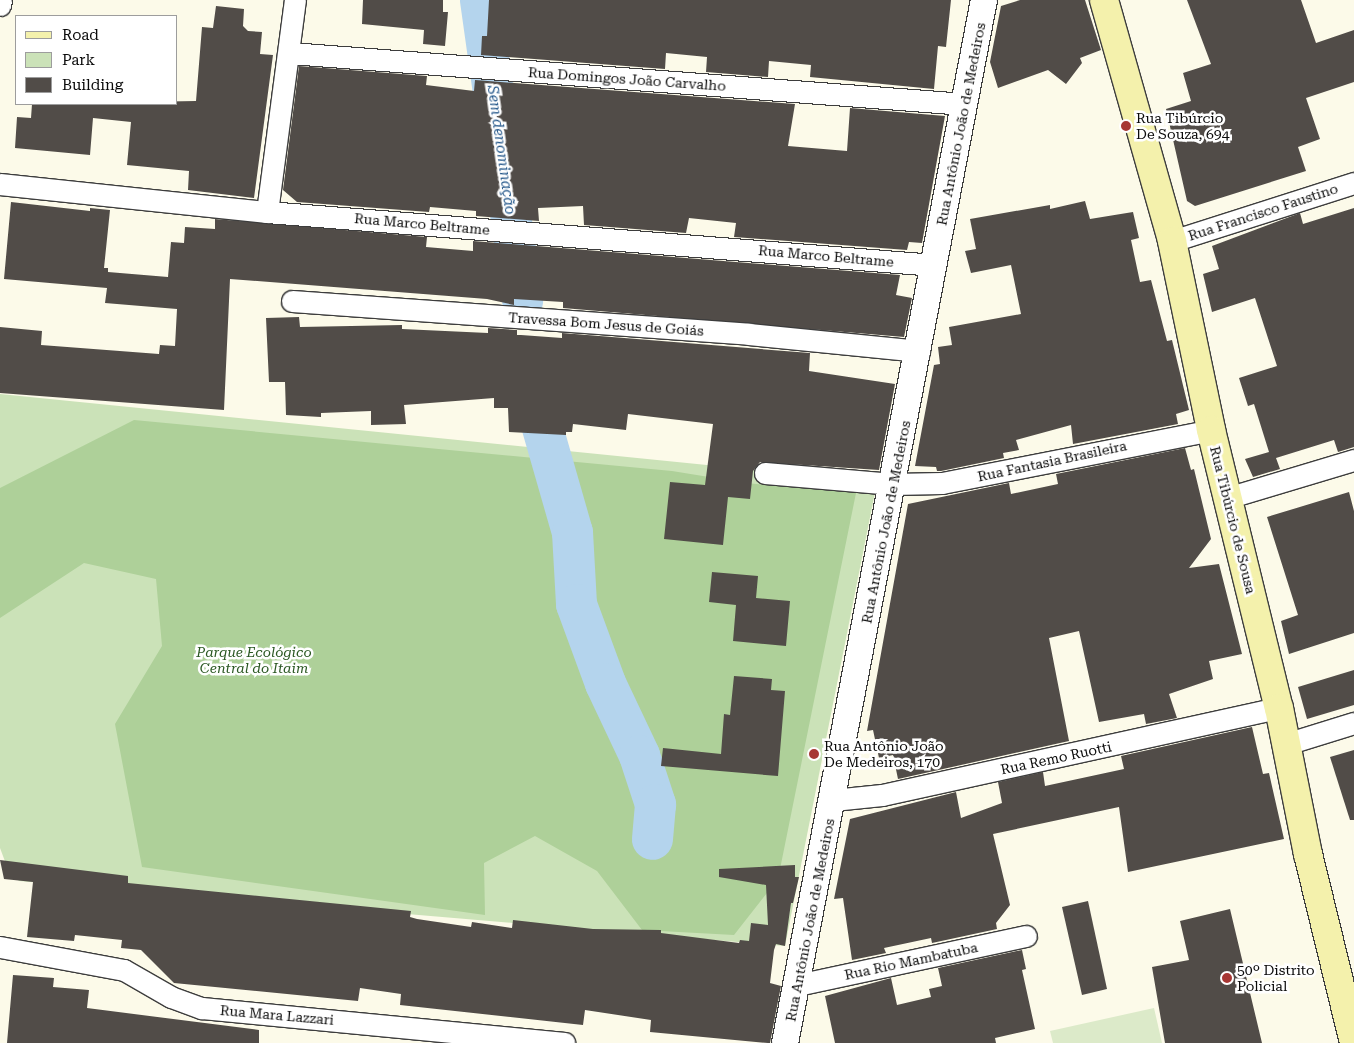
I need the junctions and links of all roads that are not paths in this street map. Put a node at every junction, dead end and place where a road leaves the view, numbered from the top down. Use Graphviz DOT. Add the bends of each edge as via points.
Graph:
graph roads {
  1 [pos="0,0"];
  2 [pos="295,0"];
  3 [pos="984,0"];
  4 [pos="1104,0"];
  5 [pos="0,5"];
  6 [pos="290,53"];
  7 [pos="965,104"];
  8 [pos="1354,182"];
  9 [pos="0,184"];
  10 [pos="267,212"];
  11 [pos="1172,241"];
  12 [pos="934,265"];
  13 [pos="292,302"];
  14 [pos="919,351"];
  15 [pos="1211,430"];
  16 [pos="1354,460"];
  17 [pos="765,473"];
  18 [pos="893,484"];
  19 [pos="1227,498"];
  20 [pos="1278,708"];
  21 [pos="1354,723"];
  22 [pos="1286,744"];
  23 [pos="833,800"];
  24 [pos="1026,936"];
  25 [pos="0,947"];
  26 [pos="797,985"];
  27 [pos="1349,995"];
  28 [pos="564,1043"];
  29 [pos="786,1043"];
  30 [pos="1354,1043"];
  1 -- 5 [label="street"];
  2 -- 6 [label="street"];
  3 -- 7 [label="street, Rua Antônio João de Medeiros"];
  4 -- 11 [label="main road, Rua Tibúrcio de Sousa"];
  6 -- 7 [label="street, Rua Domingos João Carvalho"];
  6 -- 10 [label="street"];
  7 -- 12 [label="street, Rua Antônio João de Medeiros"];
  8 -- 11 [label="street, Rua Francisco Faustino"];
  9 -- 10 [label="street, Rua Marco Beltrame"];
  10 -- 12 [label="street, Rua Marco Beltrame"];
  11 -- 15 [label="main road, Rua Tibúrcio de Sousa"];
  12 -- 14 [label="street, Rua Antônio João de Medeiros"];
  13 -- 14 [label="street, Travessa Bom Jesus de Goiás" via="749,334"];
  14 -- 18 [label="street, Rua Antônio João de Medeiros"];
  15 -- 18 [label="street, Rua Fantasia Brasileira" via="942,483"];
  15 -- 19 [label="main road, Rua Tibúrcio de Sousa"];
  16 -- 19 [label="street"];
  17 -- 18 [label="street, Rua Fantasia Brasileira"];
  18 -- 23 [label="street, Rua Antônio João de Medeiros"];
  19 -- 20 [label="main road, Rua Tibúrcio de Sousa"];
  20 -- 22 [label="main road, Rua Tibúrcio de Sousa"];
  20 -- 23 [label="street, Rua Remo Ruotti" via="882,795"];
  21 -- 22 [label="street"];
  22 -- 27 [label="main road, Rua Tibúrcio de Sousa" via="1308,854"];
  23 -- 26 [label="street, Rua Antônio João de Medeiros"];
  24 -- 26 [label="street, Rua Rio Mambatuba"];
  25 -- 28 [label="street, Rua Mara Lazzari" via="124,970 171,997 202,1008"];
  26 -- 29 [label="street, Rua Antônio João de Medeiros"];
  27 -- 30 [label="main road, Rua Tibúrcio de Sousa"];
}
